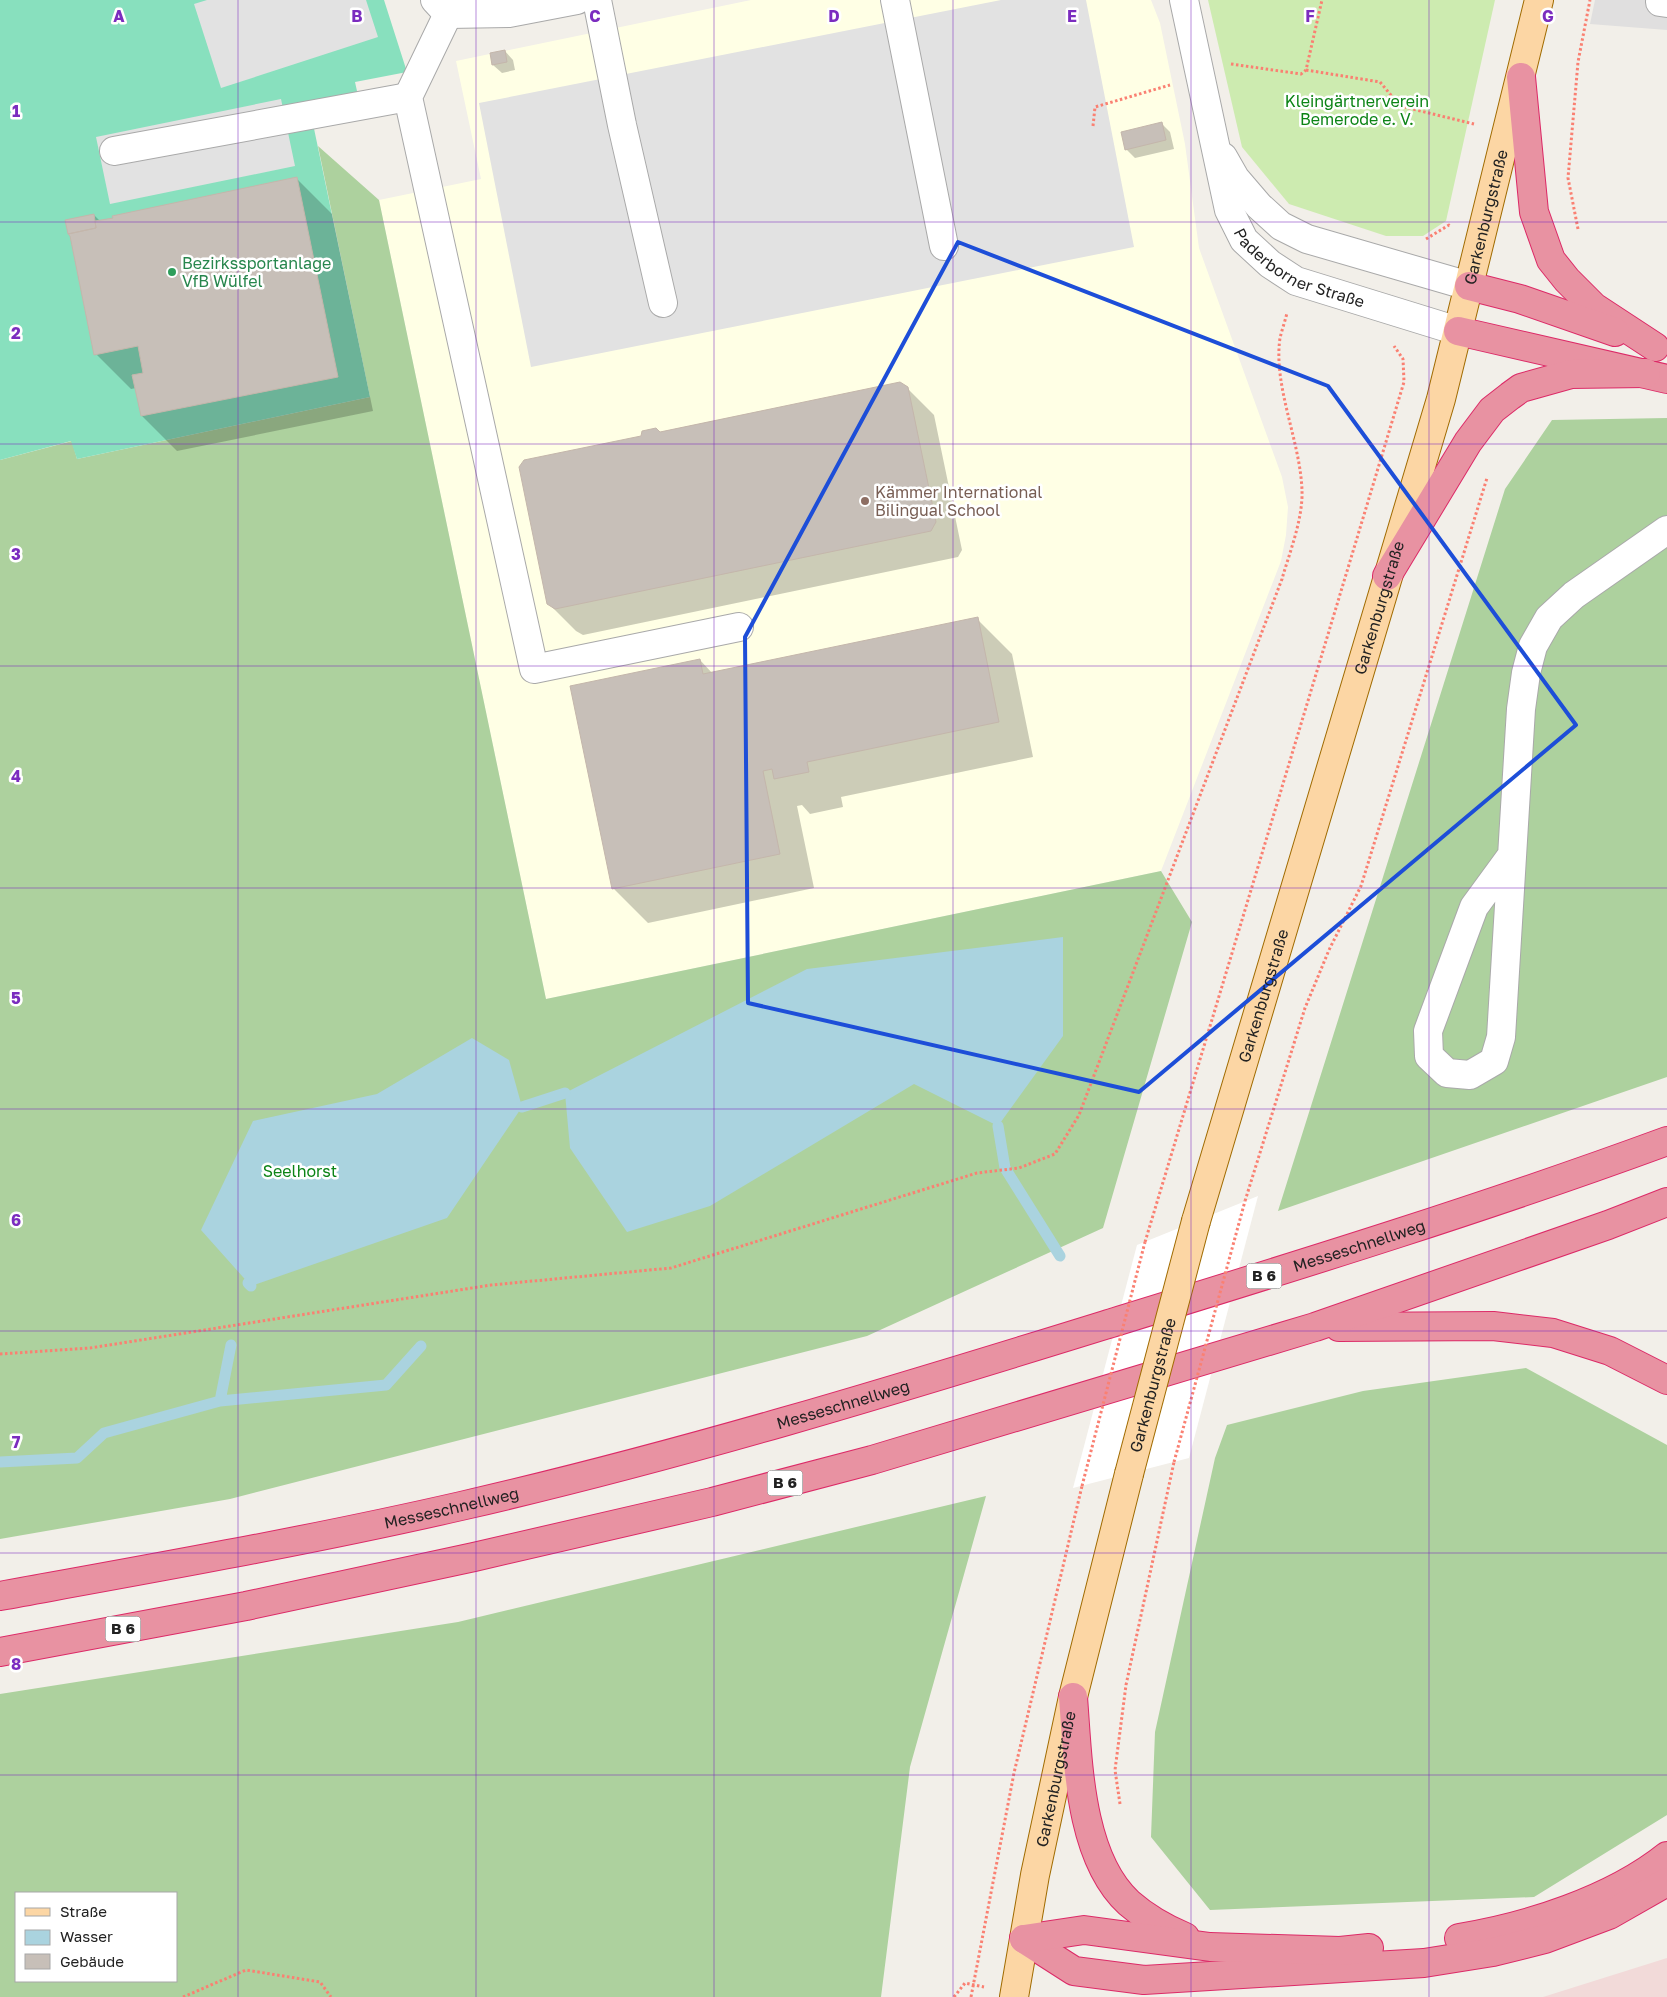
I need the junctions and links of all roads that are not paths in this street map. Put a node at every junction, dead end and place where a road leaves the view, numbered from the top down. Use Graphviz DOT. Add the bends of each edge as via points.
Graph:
graph roads {
  1 [pos="577,0"];
  2 [pos="597,0"];
  3 [pos="895,0"];
  4 [pos="1184,0"];
  5 [pos="1539,0"];
  6 [pos="441,7"];
  7 [pos="1521,77"];
  8 [pos="408,97"];
  9 [pos="1212,136"];
  10 [pos="114,151"];
  11 [pos="1307,239"];
  12 [pos="944,246"];
  13 [pos="1296,281"];
  14 [pos="1469,286"];
  15 [pos="663,303"];
  16 [pos="1458,331"];
  17 [pos="1661,348"];
  18 [pos="1657,376"];
  19 [pos="1667,530"];
  20 [pos="1388,576"];
  21 [pos="739,627"];
  22 [pos="1512,855"];
  23 [pos="1667,1141"];
  24 [pos="1667,1202"];
  25 [pos="1315,1327"];
  26 [pos="1667,1380"];
  27 [pos="0,1596"];
  28 [pos="0,1652"];
  29 [pos="1073,1697"];
  30 [pos="1667,1856"];
  31 [pos="1667,1882"];
  32 [pos="1024,1939"];
  33 [pos="1210,1947"];
  34 [pos="1144,1980"];
  35 [pos="1014,1997"];
  36 [pos="1119,1997"];
  1 -- 6 [label="street" via="510,13"];
  2 -- 15 [label="street"];
  3 -- 12 [label="street"];
  4 -- 9 [label="street, Paderborner Straße"];
  5 -- 7 [label="main road, Garkenburgstraße"];
  6 -- 8 [label="street"];
  7 -- 14 [label="main road, Garkenburgstraße"];
  7 -- 17 [label="highway" via="1534,212 1551,260 1594,307"];
  8 -- 10 [label="street"];
  8 -- 21 [label="street" via="534,669"];
  9 -- 11 [label="street, Paderborner Straße" via="1235,178 1259,206 1281,226"];
  9 -- 13 [label="street, Paderborner Straße" via="1229,210 1244,240 1270,264"];
  11 -- 13 [label="street"];
  11 -- 14 [label="street, Paderborner Straße"];
  13 -- 16 [label="street, Paderborner Straße"];
  14 -- 16 [label="main road, Garkenburgstraße"];
  14 -- 17 [label="highway" via="1541,305"];
  16 -- 18 [label="highway"];
  16 -- 20 [label="main road, Garkenburgstraße"];
  18 -- 20 [label="highway" via="1571,374 1521,388 1510,396 1492,410 1468,442"];
  19 -- 22 [label="street" via="1574,595 1549,618 1533,646 1521,709"];
  20 -- 29 [label="main road, Garkenburgstraße, bridge" via="1196,1221 1128,1474"];
  22 -- 22 [label="street" via="1501,1037 1494,1061 1470,1075 1447,1073 1429,1056 1428,1031 1474,906"];
  23 -- 27 [label="highway, Messeschnellweg / B 6" via="1589,1170 1305,1263 858,1402 691,1449 461,1506 246,1551"];
  24 -- 25 [label="highway, B 6"];
  25 -- 26 [label="highway" via="1493,1326 1553,1333 1610,1351"];
  25 -- 28 [label="highway, B 6" via="872,1460 712,1502 474,1558 265,1602"];
  29 -- 32 [label="main road, Garkenburgstraße"];
  29 -- 33 [label="highway" via="1079,1779 1094,1848 1113,1884 1129,1903 1148,1917"];
  30 -- 33 [label="highway" via="1596,1898 1489,1933 1424,1944 1340,1951"];
  31 -- 34 [label="highway" via="1609,1916 1545,1939 1493,1952 1424,1963"];
  32 -- 33 [label="highway" via="1084,1930"];
  32 -- 34 [label="highway" via="1074,1971"];
  32 -- 35 [label="main road, Garkenburgstraße"];
  34 -- 36 [label="highway"];
}
